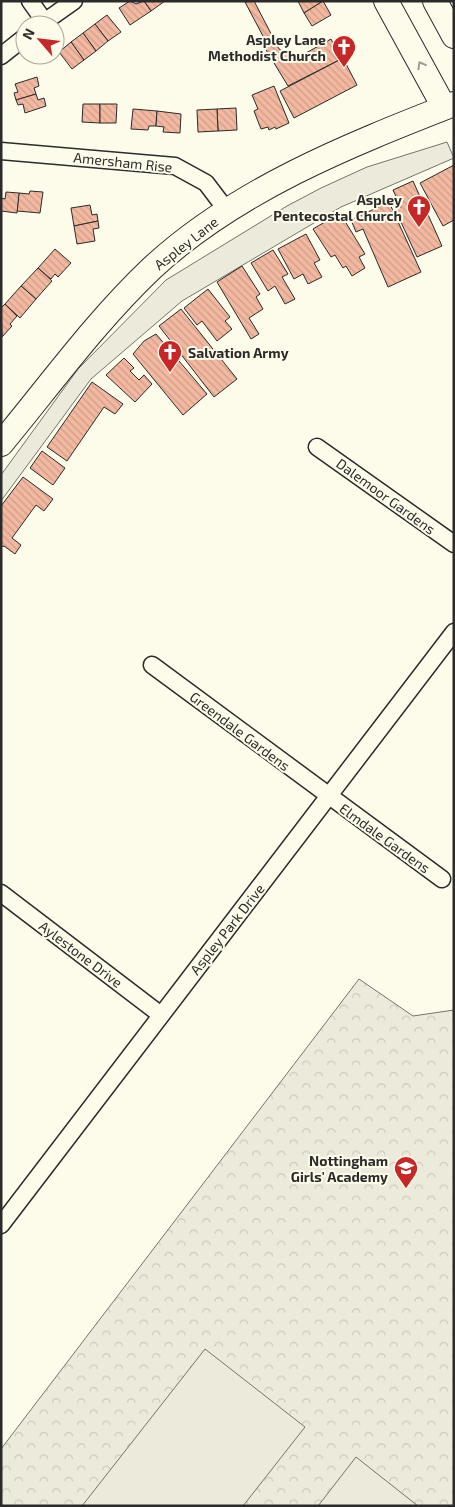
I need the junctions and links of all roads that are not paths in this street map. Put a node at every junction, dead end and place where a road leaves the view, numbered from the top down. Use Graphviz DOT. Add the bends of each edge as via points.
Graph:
graph roads {
  1 [pos="30,1"];
  2 [pos="74,1"];
  3 [pos="386,1"];
  4 [pos="435,1"];
  5 [pos="38,15"];
  6 [pos="54,15"];
  7 [pos="454,36"];
  8 [pos="15,45"];
  9 [pos="1,56"];
  10 [pos="449,106"];
  11 [pos="1,151"];
  12 [pos="228,212"];
  13 [pos="1,444"];
  14 [pos="317,447"];
  15 [pos="454,544"];
  16 [pos="454,632"];
  17 [pos="152,665"];
  18 [pos="329,797"];
  19 [pos="442,879"];
  20 [pos="1,893"];
  21 [pos="162,1015"];
  22 [pos="1,1225"];
  1 -- 5 [label="street"];
  2 -- 6 [label="street"];
  10 -- 3 [label="main road, one-way"];
  4 -- 7 [label="main road"];
  8 -- 9 [label="street"];
  10 -- 12 [label="main road, Aspley Lane" via="392,128 292,175"];
  11 -- 12 [label="street, Amersham Rise" via="175,166 206,183"];
  12 -- 13 [label="main road, Aspley Lane" via="185,241 118,303"];
  14 -- 15 [label="street, Dalemoor Gardens"];
  16 -- 18 [label="street, Aspley Park Drive"];
  17 -- 18 [label="street, Greendale Gardens"];
  18 -- 19 [label="street, Elmdale Gardens"];
  18 -- 21 [label="street, Aspley Park Drive"];
  20 -- 21 [label="street, Aylestone Drive"];
  21 -- 22 [label="street, Aspley Park Drive"];
}
